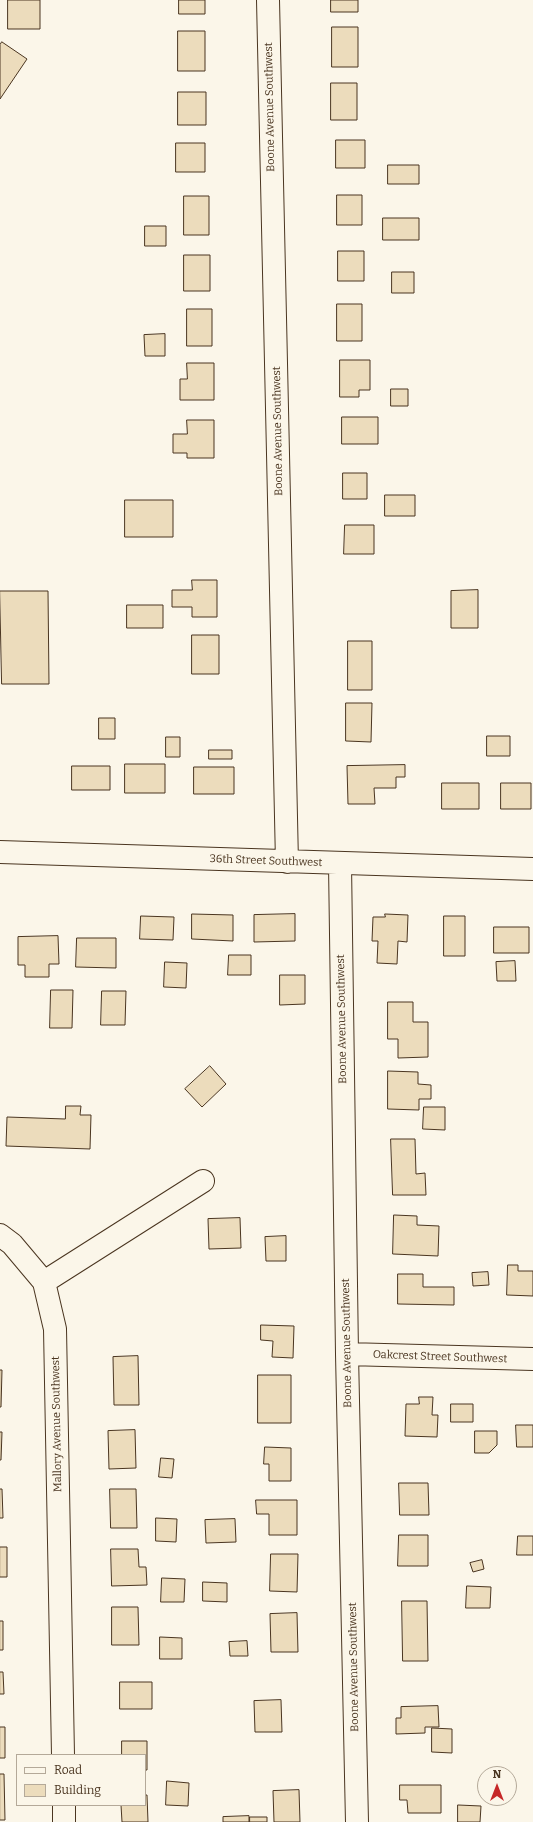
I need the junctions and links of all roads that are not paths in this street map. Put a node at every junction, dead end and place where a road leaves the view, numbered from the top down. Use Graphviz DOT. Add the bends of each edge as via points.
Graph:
graph roads {
  1 [pos="268,0"];
  2 [pos="0,852"];
  3 [pos="287,862"];
  4 [pos="340,864"];
  5 [pos="533,870"];
  6 [pos="203,1181"];
  7 [pos="0,1235"];
  8 [pos="44,1282"];
  9 [pos="347,1354"];
  10 [pos="533,1359"];
  11 [pos="63,1754"];
  12 [pos="64,1806"];
  13 [pos="64,1822"];
  14 [pos="358,1822"];
  1 -- 3 [label="street, Boone Avenue Southwest"];
  2 -- 3 [label="street, 36th Street Southwest"];
  3 -- 4 [label="street, 36th Street Southwest"];
  4 -- 5 [label="street, 36th Street Southwest"];
  4 -- 9 [label="street, Boone Avenue Southwest"];
  6 -- 8 [label="street"];
  7 -- 8 [label="street" via="12,1244"];
  8 -- 11 [label="street, Mallory Avenue Southwest" via="55,1329"];
  9 -- 10 [label="street, Oakcrest Street Southwest"];
  9 -- 14 [label="street, Boone Avenue Southwest"];
  12 -- 13 [label="street"];
}
